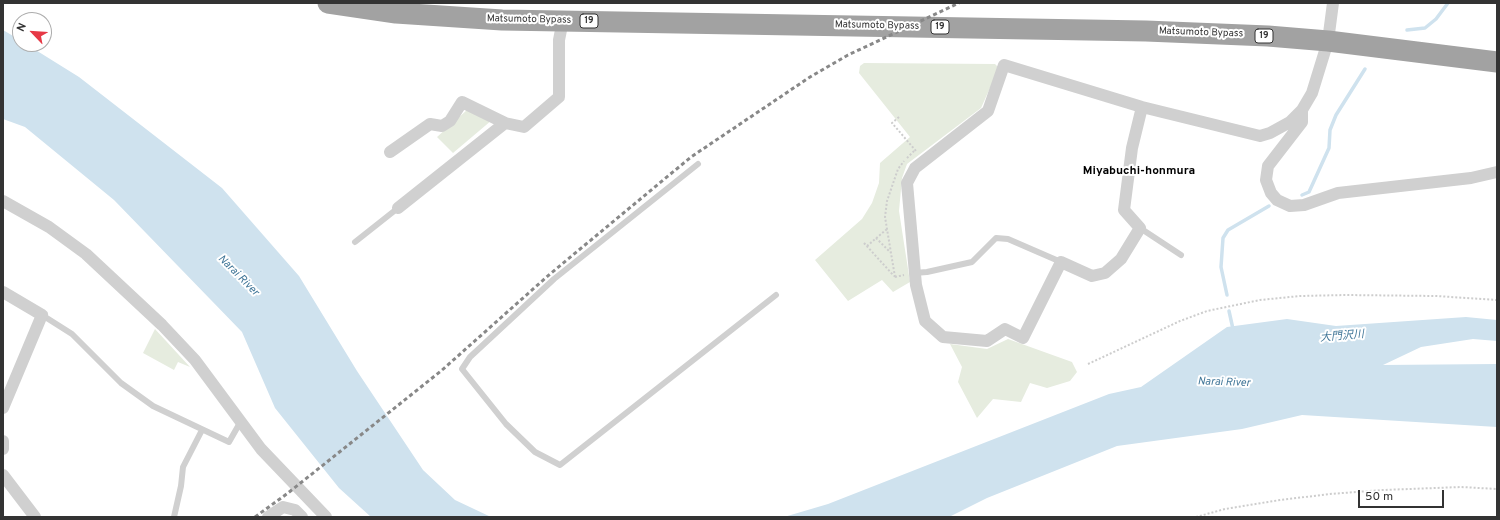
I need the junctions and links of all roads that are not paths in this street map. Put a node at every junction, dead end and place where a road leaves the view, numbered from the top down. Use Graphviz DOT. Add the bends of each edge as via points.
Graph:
graph roads {
  1 [pos="328,3"];
  2 [pos="1333,3"];
  3 [pos="563,20"];
  4 [pos="1328,41"];
  5 [pos="1497,62"];
  6 [pos="1142,107"];
  7 [pos="1302,110"];
  8 [pos="505,123"];
  9 [pos="390,152"];
  10 [pos="698,164"];
  11 [pos="1497,172"];
  12 [pos="3,201"];
  13 [pos="398,208"];
  14 [pos="1140,228"];
  15 [pos="355,242"];
  16 [pos="1181,255"];
  17 [pos="1061,262"];
  18 [pos="914,273"];
  19 [pos="3,292"];
  20 [pos="776,295"];
  21 [pos="42,315"];
  22 [pos="3,408"];
  23 [pos="241,421"];
  24 [pos="202,430"];
  25 [pos="3,441"];
  26 [pos="3,449"];
  27 [pos="3,475"];
  28 [pos="35,517"];
  29 [pos="174,517"];
  30 [pos="268,517"];
  31 [pos="302,517"];
  32 [pos="326,517"];
  1 -- 3 [label="highway, Matsumoto Bypass / 19" via="396,13 502,20"];
  2 -- 4 [label="street"];
  3 -- 4 [label="highway, Matsumoto Bypass / 19" via="1146,31"];
  3 -- 8 [label="street" via="559,40 559,97 524,127"];
  4 -- 5 [label="highway, Matsumoto Bypass / 19"];
  4 -- 7 [label="street" via="1312,93"];
  6 -- 7 [label="street" via="1260,136 1290,122"];
  6 -- 14 [label="street" via="1132,148 1124,210"];
  6 -- 18 [label="street" via="1004,65 988,111 915,168 907,182"];
  7 -- 11 [label="street" via="1302,122 1268,166 1266,180 1277,200 1290,206 1304,205 1345,192 1471,178"];
  8 -- 9 [label="street" via="462,102 450,122 442,126 430,124"];
  8 -- 13 [label="street"];
  10 -- 20 [label="lane" via="554,279 470,357 462,369 506,424 536,452 560,465"];
  12 -- 23 [label="street" via="49,227 97,264 195,360"];
  13 -- 15 [label="lane"];
  14 -- 16 [label="lane"];
  14 -- 17 [label="street" via="1121,259 1105,272 1092,276"];
  17 -- 18 [label="lane" via="1008,239 996,238 972,262"];
  17 -- 18 [label="street" via="1023,338 1005,329 988,341 943,336 924,321"];
  19 -- 21 [label="street"];
  21 -- 22 [label="street"];
  21 -- 24 [label="lane" via="72,334 121,383 153,406"];
  23 -- 24 [label="lane" via="229,442"];
  23 -- 32 [label="street" via="261,449"];
  24 -- 29 [label="lane" via="183,467"];
  25 -- 26 [label="street"];
  27 -- 28 [label="street"];
  30 -- 31 [label="street" via="283,507 295,510"];
}
